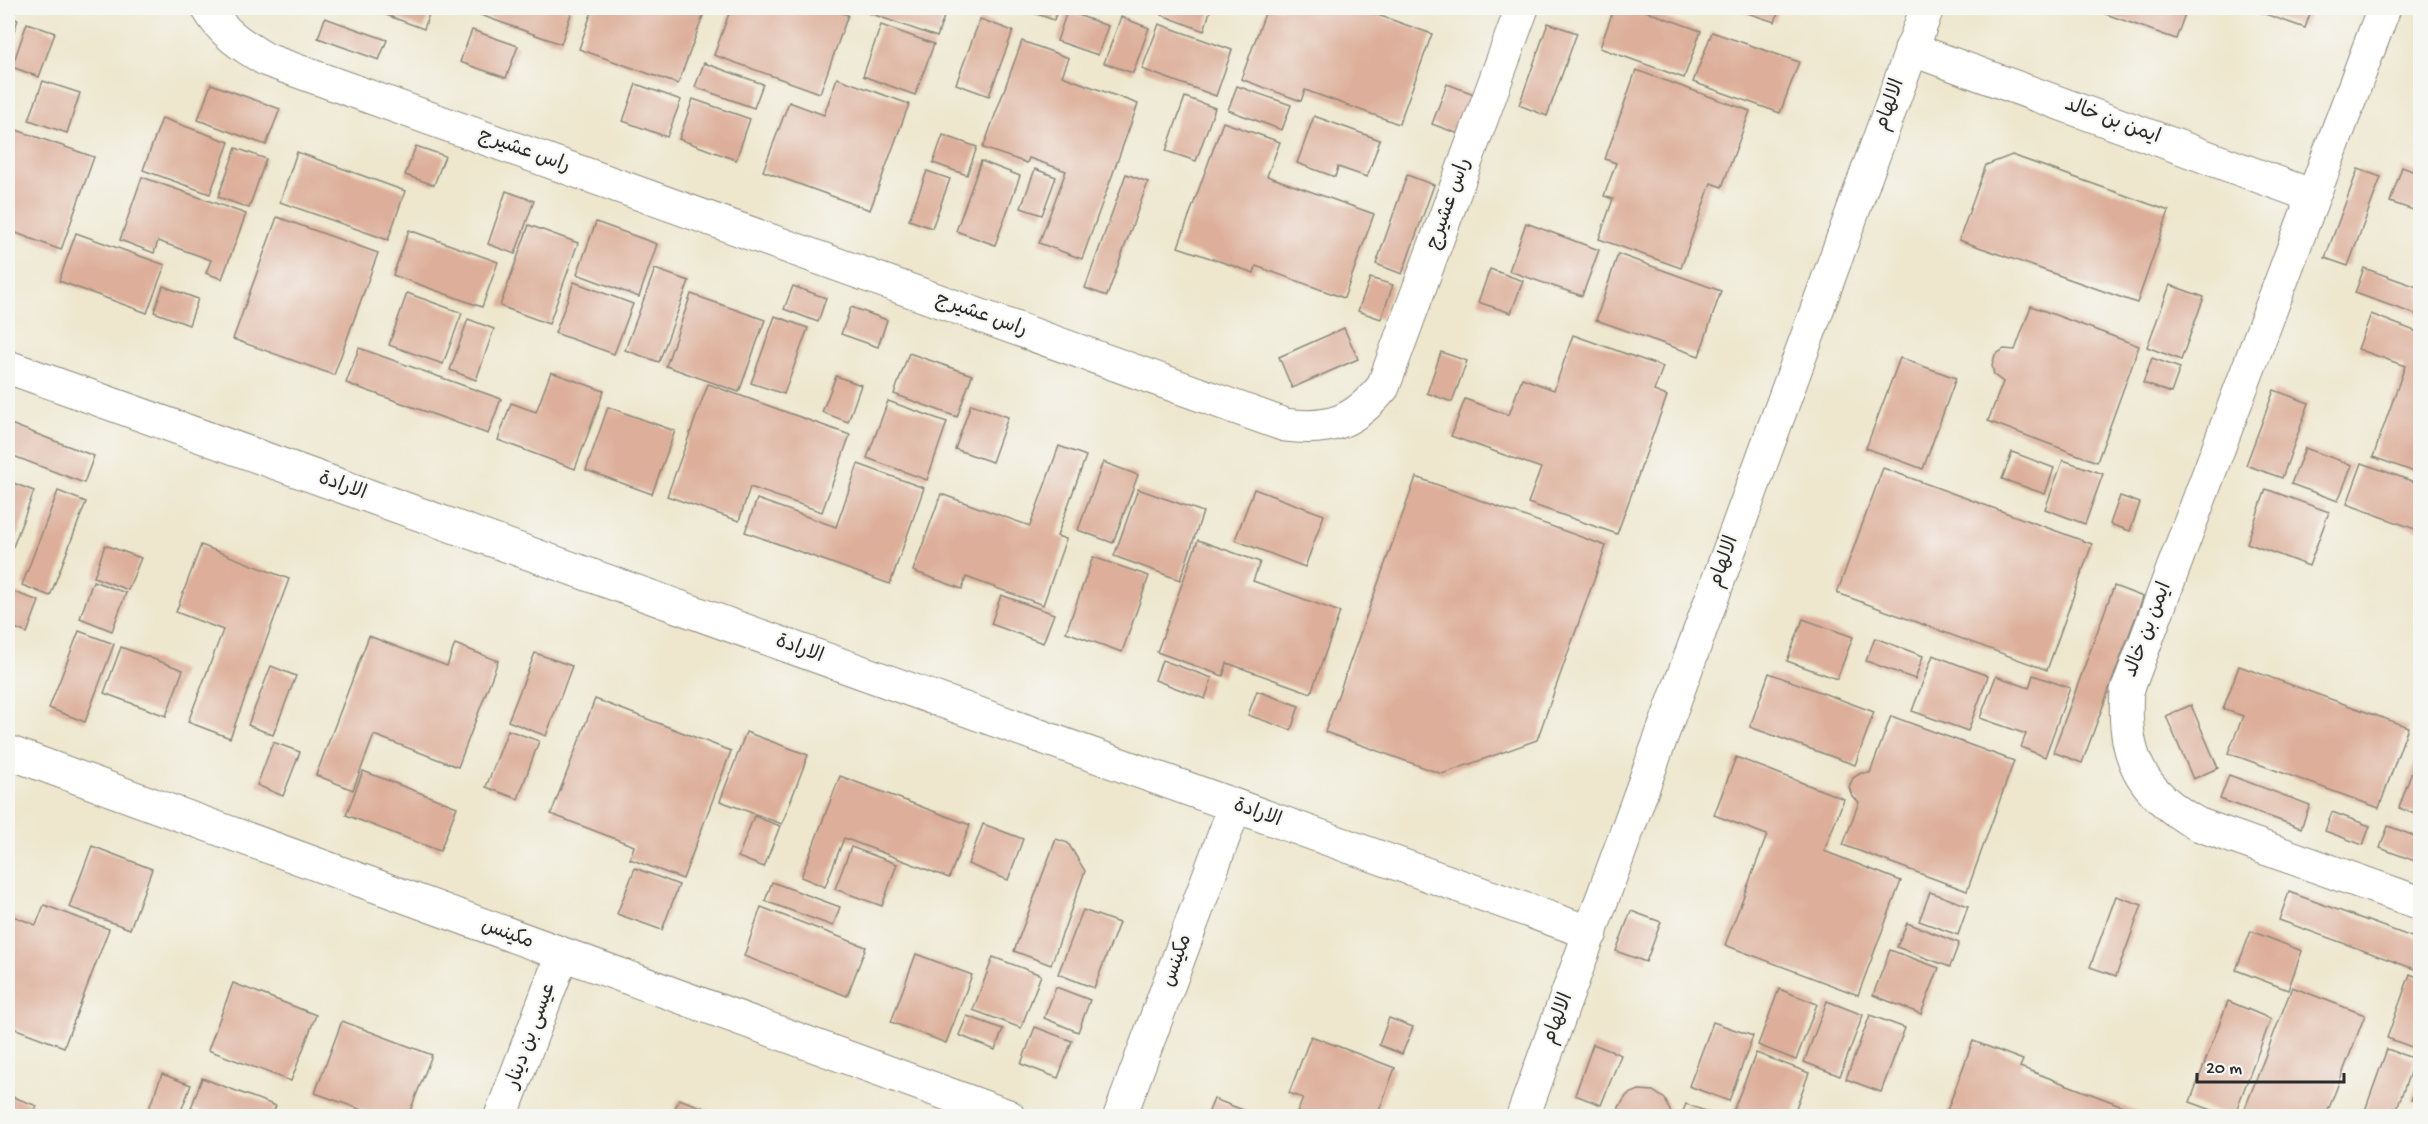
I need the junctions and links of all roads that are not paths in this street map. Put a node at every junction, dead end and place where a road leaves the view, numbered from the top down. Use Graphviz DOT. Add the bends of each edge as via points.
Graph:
graph roads {
  1 [pos="208,8"];
  2 [pos="1522,8"];
  3 [pos="1927,8"];
  4 [pos="2384,8"];
  5 [pos="1911,49"];
  6 [pos="2313,196"];
  7 [pos="8,367"];
  8 [pos="8,752"];
  9 [pos="1235,806"];
  10 [pos="2421,903"];
  11 [pos="1591,933"];
  12 [pos="562,955"];
  13 [pos="501,1116"];
  14 [pos="1008,1116"];
  15 [pos="1120,1116"];
  16 [pos="1522,1116"];
  1 -- 2 [label="street, راس عشيرج" via="238,44 267,60 1285,425 1308,428 1330,426 1351,417 1383,387"];
  3 -- 5 [label="street, الالهام"];
  4 -- 6 [label="street, ايمن بن خالد"];
  5 -- 6 [label="street, ايمن بن خالد"];
  5 -- 11 [label="street, الالهام"];
  6 -- 10 [label="street, ايمن بن خالد" via="2127,691 2129,744 2138,770 2173,811 2197,824"];
  7 -- 9 [label="street, الارادة"];
  8 -- 12 [label="street, مكينس"];
  9 -- 11 [label="street, الارادة"];
  9 -- 15 [label="street, مكينس"];
  11 -- 16 [label="street, الالهام"];
  12 -- 13 [label="street, عيسى بن دينار"];
  12 -- 14 [label="street, مكينس"];
}
